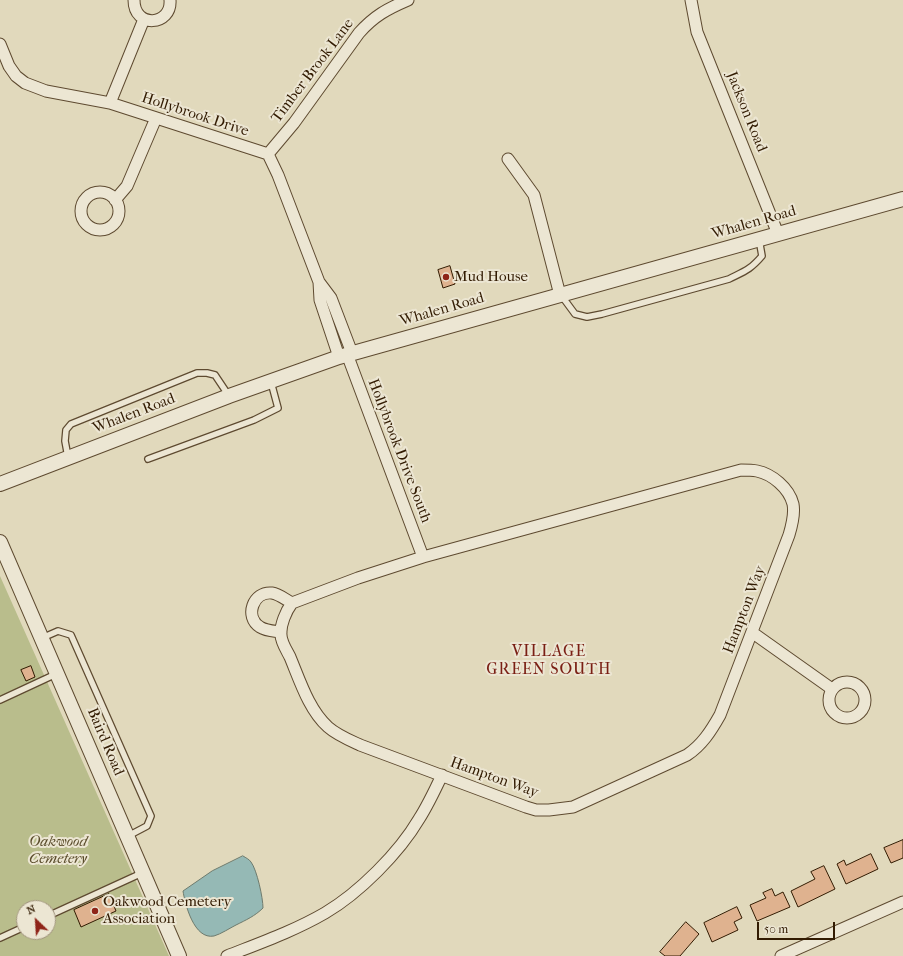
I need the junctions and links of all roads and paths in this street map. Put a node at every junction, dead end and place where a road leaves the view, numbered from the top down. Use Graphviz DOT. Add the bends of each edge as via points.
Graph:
graph roads {
  1 [pos="134,0"];
  2 [pos="170,0"];
  3 [pos="408,0"];
  4 [pos="691,0"];
  5 [pos="386,4"];
  6 [pos="144,19"];
  7 [pos="0,44"];
  8 [pos="110,103"];
  9 [pos="156,118"];
  10 [pos="268,154"];
  11 [pos="508,158"];
  12 [pos="903,199"];
  13 [pos="115,200"];
  14 [pos="778,234"];
  15 [pos="759,239"];
  16 [pos="560,295"];
  17 [pos="346,355"];
  18 [pos="270,381"];
  19 [pos="229,396"];
  20 [pos="68,457"];
  21 [pos="148,459"];
  22 [pos="0,484"];
  23 [pos="0,542"];
  24 [pos="423,557"];
  25 [pos="292,603"];
  26 [pos="281,632"];
  27 [pos="753,633"];
  28 [pos="42,638"];
  29 [pos="57,673"];
  30 [pos="832,689"];
  31 [pos="0,700"];
  32 [pos="442,775"];
  33 [pos="127,836"];
  34 [pos="143,873"];
  35 [pos="903,902"];
  36 [pos="56,912"];
  37 [pos="16,931"];
  38 [pos="0,938"];
  39 [pos="179,956"];
  40 [pos="227,956"];
  41 [pos="781,956"];
  1 -- 6 [label="street" via="136,11"];
  2 -- 6 [label="street" via="169,8 162,18 150,21"];
  3 -- 5 [label="street, Timber Brook Lane"];
  4 -- 14 [label="street, Jackson Road" via="698,32"];
  5 -- 10 [label="street, Timber Brook Lane" via="359,33 294,123"];
  6 -- 8 [label="street"];
  7 -- 8 [label="street, Hollybrook Drive" via="9,66 25,83 46,91"];
  8 -- 9 [label="street, Hollybrook Drive"];
  9 -- 10 [label="street, Hollybrook Drive"];
  9 -- 13 [label="street" via="127,186"];
  10 -- 17 [label="street" via="319,282 320,300"];
  11 -- 16 [label="street" via="534,195"];
  12 -- 14 [label="street, Whalen Road"];
  14 -- 15 [label="street, Whalen Road"];
  15 -- 16 [label="street, Whalen Road"];
  15 -- 16 [label="lane" via="762,256 752,268 729,279 586,317 575,314"];
  16 -- 17 [label="street, Whalen Road"];
  17 -- 18 [label="street, Whalen Road"];
  17 -- 24 [label="street, Hollybrook Drive South"];
  18 -- 19 [label="street, Whalen Road"];
  18 -- 21 [label="lane" via="278,408 254,420"];
  19 -- 20 [label="street, Whalen Road"];
  19 -- 20 [label="lane" via="215,375 197,373 71,424 66,430 65,441"];
  20 -- 22 [label="street, Whalen Road"];
  23 -- 28 [label="street, Baird Road"];
  24 -- 25 [label="street, Hampton Way"];
  24 -- 27 [label="street, Hampton Way" via="725,473 757,471 769,475 787,491 793,503 794,514 790,535"];
  25 -- 26 [label="street"];
  25 -- 26 [label="street" via="278,595 267,593 256,598 253,603 251,614 256,624 266,630"];
  26 -- 32 [label="street, Hampton Way" via="282,640 310,702 328,727 360,745"];
  27 -- 30 [label="street"];
  27 -- 32 [label="street, Hampton Way" via="712,730 687,755 573,806 550,810 526,807"];
  28 -- 29 [label="street, Baird Road"];
  28 -- 33 [label="lane" via="58,631 71,635 151,816 147,826"];
  29 -- 31 [label="lane"];
  29 -- 33 [label="street, Baird Road"];
  32 -- 40 [label="street" via="418,820 395,851 370,879 348,898 298,927"];
  33 -- 34 [label="street, Baird Road"];
  34 -- 36 [label="lane"];
  34 -- 39 [label="street, Baird Road"];
  35 -- 41 [label="street"];
  37 -- 38 [label="lane"];
}
